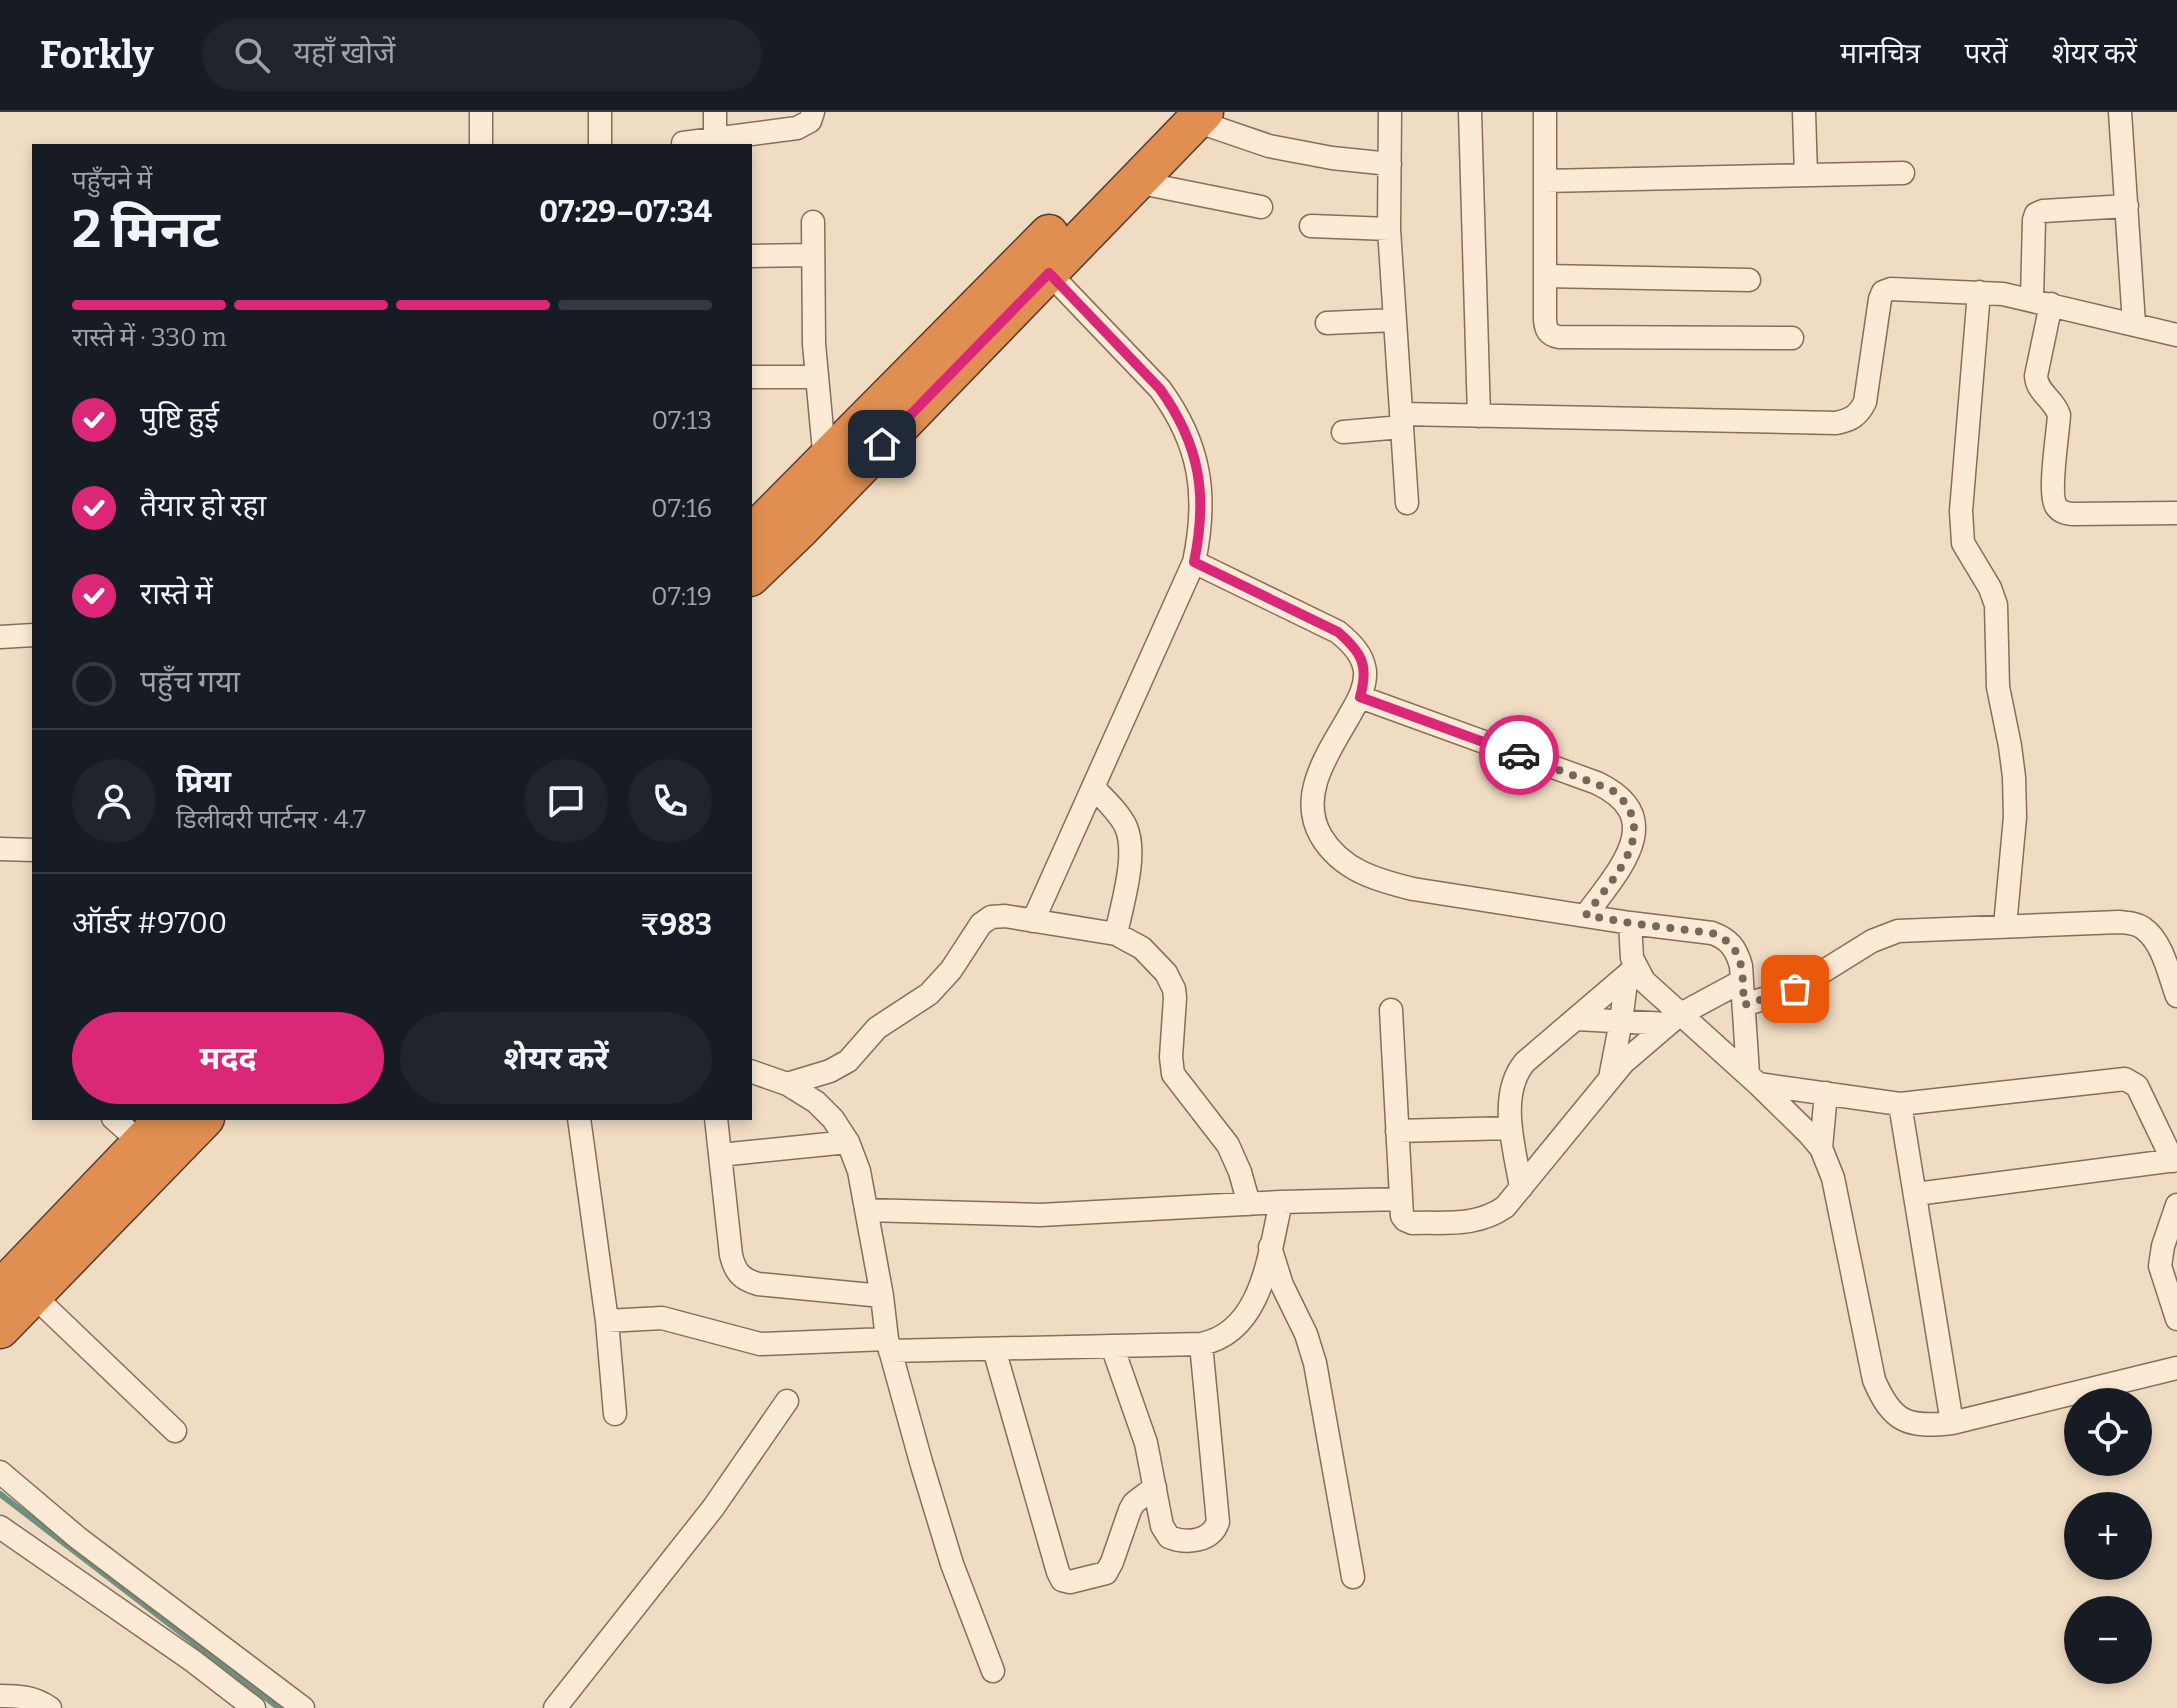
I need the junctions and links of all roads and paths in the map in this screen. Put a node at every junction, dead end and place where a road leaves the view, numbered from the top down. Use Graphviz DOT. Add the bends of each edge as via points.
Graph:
graph roads {
  1 [pos="481,112"];
  2 [pos="600,112"];
  3 [pos="715,112"];
  4 [pos="813,112"];
  5 [pos="1390,112"];
  6 [pos="1470,112"];
  7 [pos="1545,112"];
  8 [pos="1804,112"];
  9 [pos="2120,112"];
  10 [pos="1189,115"];
  11 [pos="715,139"];
  12 [pos="683,143"];
  13 [pos="481,144"];
  14 [pos="600,144"];
  15 [pos="1390,164"];
  16 [pos="1903,173"];
  17 [pos="1806,175"];
  18 [pos="1545,181"];
  19 [pos="1136,182"];
  20 [pos="2127,206"];
  21 [pos="1261,207"];
  22 [pos="813,222"];
  23 [pos="1311,226"];
  24 [pos="1389,229"];
  25 [pos="813,255"];
  26 [pos="752,256"];
  27 [pos="1049,273"];
  28 [pos="1545,276"];
  29 [pos="1749,280"];
  30 [pos="1979,292"];
  31 [pos="2041,302"];
  32 [pos="1395,320"];
  33 [pos="1327,323"];
  34 [pos="2134,324"];
  35 [pos="2177,335"];
  36 [pos="1792,338"];
  37 [pos="752,377"];
  38 [pos="817,377"];
  39 [pos="1479,416"];
  40 [pos="1401,421"];
  41 [pos="1343,432"];
  42 [pos="825,462"];
  43 [pos="1407,503"];
  44 [pos="2177,513"];
  45 [pos="752,534"];
  46 [pos="1194,562"];
  47 [pos="752,575"];
  48 [pos="32,635"];
  49 [pos="0,637"];
  50 [pos="1360,697"];
  51 [pos="1093,787"];
  52 [pos="0,849"];
  53 [pos="32,850"];
  54 [pos="1586,915"];
  55 [pos="1033,921"];
  56 [pos="1630,923"];
  57 [pos="2005,926"];
  58 [pos="1116,934"];
  59 [pos="1631,971"];
  60 [pos="1742,981"];
  61 [pos="2177,996"];
  62 [pos="1744,1005"];
  63 [pos="1391,1010"];
  64 [pos="1576,1019"];
  65 [pos="1674,1019"];
  66 [pos="1621,1021"];
  67 [pos="752,1072"];
  68 [pos="1610,1079"];
  69 [pos="1753,1079"];
  70 [pos="787,1084"];
  71 [pos="1826,1093"];
  72 [pos="1900,1104"];
  73 [pos="203,1120"];
  74 [pos="579,1120"];
  75 [pos="716,1120"];
  76 [pos="139,1126"];
  77 [pos="1511,1128"];
  78 [pos="1397,1131"];
  79 [pos="848,1142"];
  80 [pos="1821,1148"];
  81 [pos="720,1155"];
  82 [pos="2175,1160"];
  83 [pos="1521,1188"];
  84 [pos="1916,1194"];
  85 [pos="1401,1199"];
  86 [pos="1281,1202"];
  87 [pos="1249,1204"];
  88 [pos="2177,1205"];
  89 [pos="866,1210"];
  90 [pos="1270,1247"];
  91 [pos="17,1293"];
  92 [pos="882,1296"];
  93 [pos="2177,1319"];
  94 [pos="607,1321"];
  95 [pos="0,1329"];
  96 [pos="1201,1344"];
  97 [pos="888,1345"];
  98 [pos="1112,1346"];
  99 [pos="994,1349"];
  100 [pos="2177,1368"];
  101 [pos="787,1401"];
  102 [pos="615,1414"];
  103 [pos="1952,1423"];
  104 [pos="175,1431"];
  105 [pos="0,1472"];
  106 [pos="1155,1487"];
  107 [pos="0,1527"];
  108 [pos="1353,1577"];
  109 [pos="993,1671"];
  110 [pos="0,1696"];
  111 [pos="50,1708"];
  112 [pos="254,1708"];
  113 [pos="303,1708"];
  114 [pos="555,1708"];
  1 -- 13 [label="street"];
  2 -- 14 [label="street"];
  3 -- 11 [label="street"];
  4 -- 11 [label="street" via="802,127"];
  5 -- 15 [label="street"];
  6 -- 39 [label="street"];
  7 -- 18 [label="street"];
  8 -- 17 [label="street"];
  9 -- 20 [label="street"];
  10 -- 15 [label="street" via="1269,146"];
  10 -- 19 [label="highway"];
  10 -- 42 [label="highway"];
  11 -- 12 [label="street"];
  15 -- 24 [label="street"];
  16 -- 17 [label="street"];
  17 -- 18 [label="street"];
  18 -- 28 [label="street"];
  19 -- 21 [label="street"];
  19 -- 27 [label="highway"];
  20 -- 31 [label="street" via="2036,214"];
  20 -- 34 [label="street"];
  22 -- 25 [label="street"];
  23 -- 24 [label="street"];
  24 -- 32 [label="street"];
  25 -- 26 [label="street"];
  25 -- 38 [label="street"];
  27 -- 46 [label="street" via="1176,410 1197,466 1201,532"];
  27 -- 47 [label="highway"];
  28 -- 29 [label="street"];
  28 -- 36 [label="street" via="1546,327 1553,336"];
  30 -- 31 [label="street"];
  30 -- 39 [label="street" via="1883,292 1865,402 1845,421"];
  30 -- 57 [label="street" via="1961,530 1996,605 1998,687 2014,777"];
  31 -- 34 [label="street"];
  31 -- 44 [label="street" via="2036,376 2037,386 2059,415 2052,491 2056,507 2072,514"];
  32 -- 33 [label="street"];
  32 -- 40 [label="street"];
  34 -- 35 [label="street"];
  37 -- 38 [label="street"];
  38 -- 42 [label="street"];
  39 -- 40 [label="street"];
  40 -- 41 [label="street"];
  40 -- 43 [label="street"];
  42 -- 45 [label="highway"];
  46 -- 50 [label="street" via="1338,632 1363,662"];
  46 -- 51 [label="street"];
  48 -- 49 [label="street"];
  50 -- 54 [label="street" via="1597,783 1621,798 1633,817 1635,836 1618,871"];
  50 -- 54 [label="street" via="1312,792 1312,814 1329,850 1381,881"];
  51 -- 55 [label="street"];
  51 -- 58 [label="street" via="1120,817 1129,838"];
  52 -- 53 [label="street"];
  54 -- 56 [label="street"];
  55 -- 58 [label="street"];
  55 -- 70 [label="street" via="1005,916 986,920 929,994 877,1028 848,1061"];
  56 -- 59 [label="street"];
  56 -- 60 [label="street" via="1723,937 1738,954"];
  57 -- 61 [label="street" via="2119,922 2143,927 2160,949"];
  57 -- 62 [label="street" via="1886,934 1795,989"];
  58 -- 87 [label="street" via="1150,955 1171,982 1173,1074 1228,1145"];
  59 -- 64 [label="street"];
  59 -- 65 [label="street"];
  59 -- 66 [label="street"];
  60 -- 62 [label="street"];
  60 -- 65 [label="street"];
  62 -- 69 [label="street"];
  63 -- 78 [label="street"];
  64 -- 66 [label="street"];
  64 -- 77 [label="street" via="1517,1072"];
  65 -- 66 [label="street"];
  65 -- 68 [label="street"];
  65 -- 69 [label="street"];
  66 -- 68 [label="street"];
  67 -- 70 [label="street"];
  68 -- 83 [label="street"];
  69 -- 71 [label="street"];
  69 -- 80 [label="street"];
  70 -- 79 [label="street" via="816,1102"];
  71 -- 72 [label="street"];
  71 -- 80 [label="street"];
  72 -- 82 [label="street" via="2129,1080"];
  72 -- 84 [label="street"];
  73 -- 91 [label="highway"];
  74 -- 94 [label="street"];
  75 -- 81 [label="street"];
  76 -- 91 [label="highway"];
  77 -- 78 [label="street"];
  77 -- 83 [label="street"];
  78 -- 85 [label="street"];
  79 -- 81 [label="street"];
  79 -- 89 [label="street"];
  80 -- 103 [label="street" via="1833,1178 1874,1380 1883,1401 1907,1422"];
  81 -- 92 [label="street" via="731,1255 739,1275 758,1284"];
  82 -- 84 [label="street"];
  83 -- 85 [label="street" via="1505,1207 1473,1221 1408,1222"];
  84 -- 103 [label="street"];
  85 -- 86 [label="street"];
  86 -- 87 [label="street"];
  86 -- 90 [label="street"];
  87 -- 89 [label="street" via="1040,1215"];
  88 -- 93 [label="street" via="2160,1266"];
  89 -- 92 [label="street"];
  90 -- 96 [label="street" via="1248,1311 1225,1336"];
  90 -- 108 [label="street" via="1315,1363"];
  91 -- 95 [label="highway"];
  91 -- 104 [label="street"];
  92 -- 97 [label="street"];
  94 -- 97 [label="street" via="662,1318 760,1344"];
  94 -- 102 [label="street"];
  96 -- 98 [label="street"];
  96 -- 106 [label="street" via="1216,1528 1198,1539 1169,1537"];
  97 -- 99 [label="street"];
  97 -- 109 [label="street" via="952,1564"];
  98 -- 99 [label="street"];
  98 -- 106 [label="street" via="1146,1443"];
  99 -- 106 [label="street" via="1062,1580 1106,1573 1130,1510"];
  100 -- 103 [label="street"];
  101 -- 114 [label="street" via="713,1508"];
  105 -- 113 [label="street" via="78,1538"];
  107 -- 112 [label="street"];
  110 -- 111 [label="street" via="34,1699"];
}
